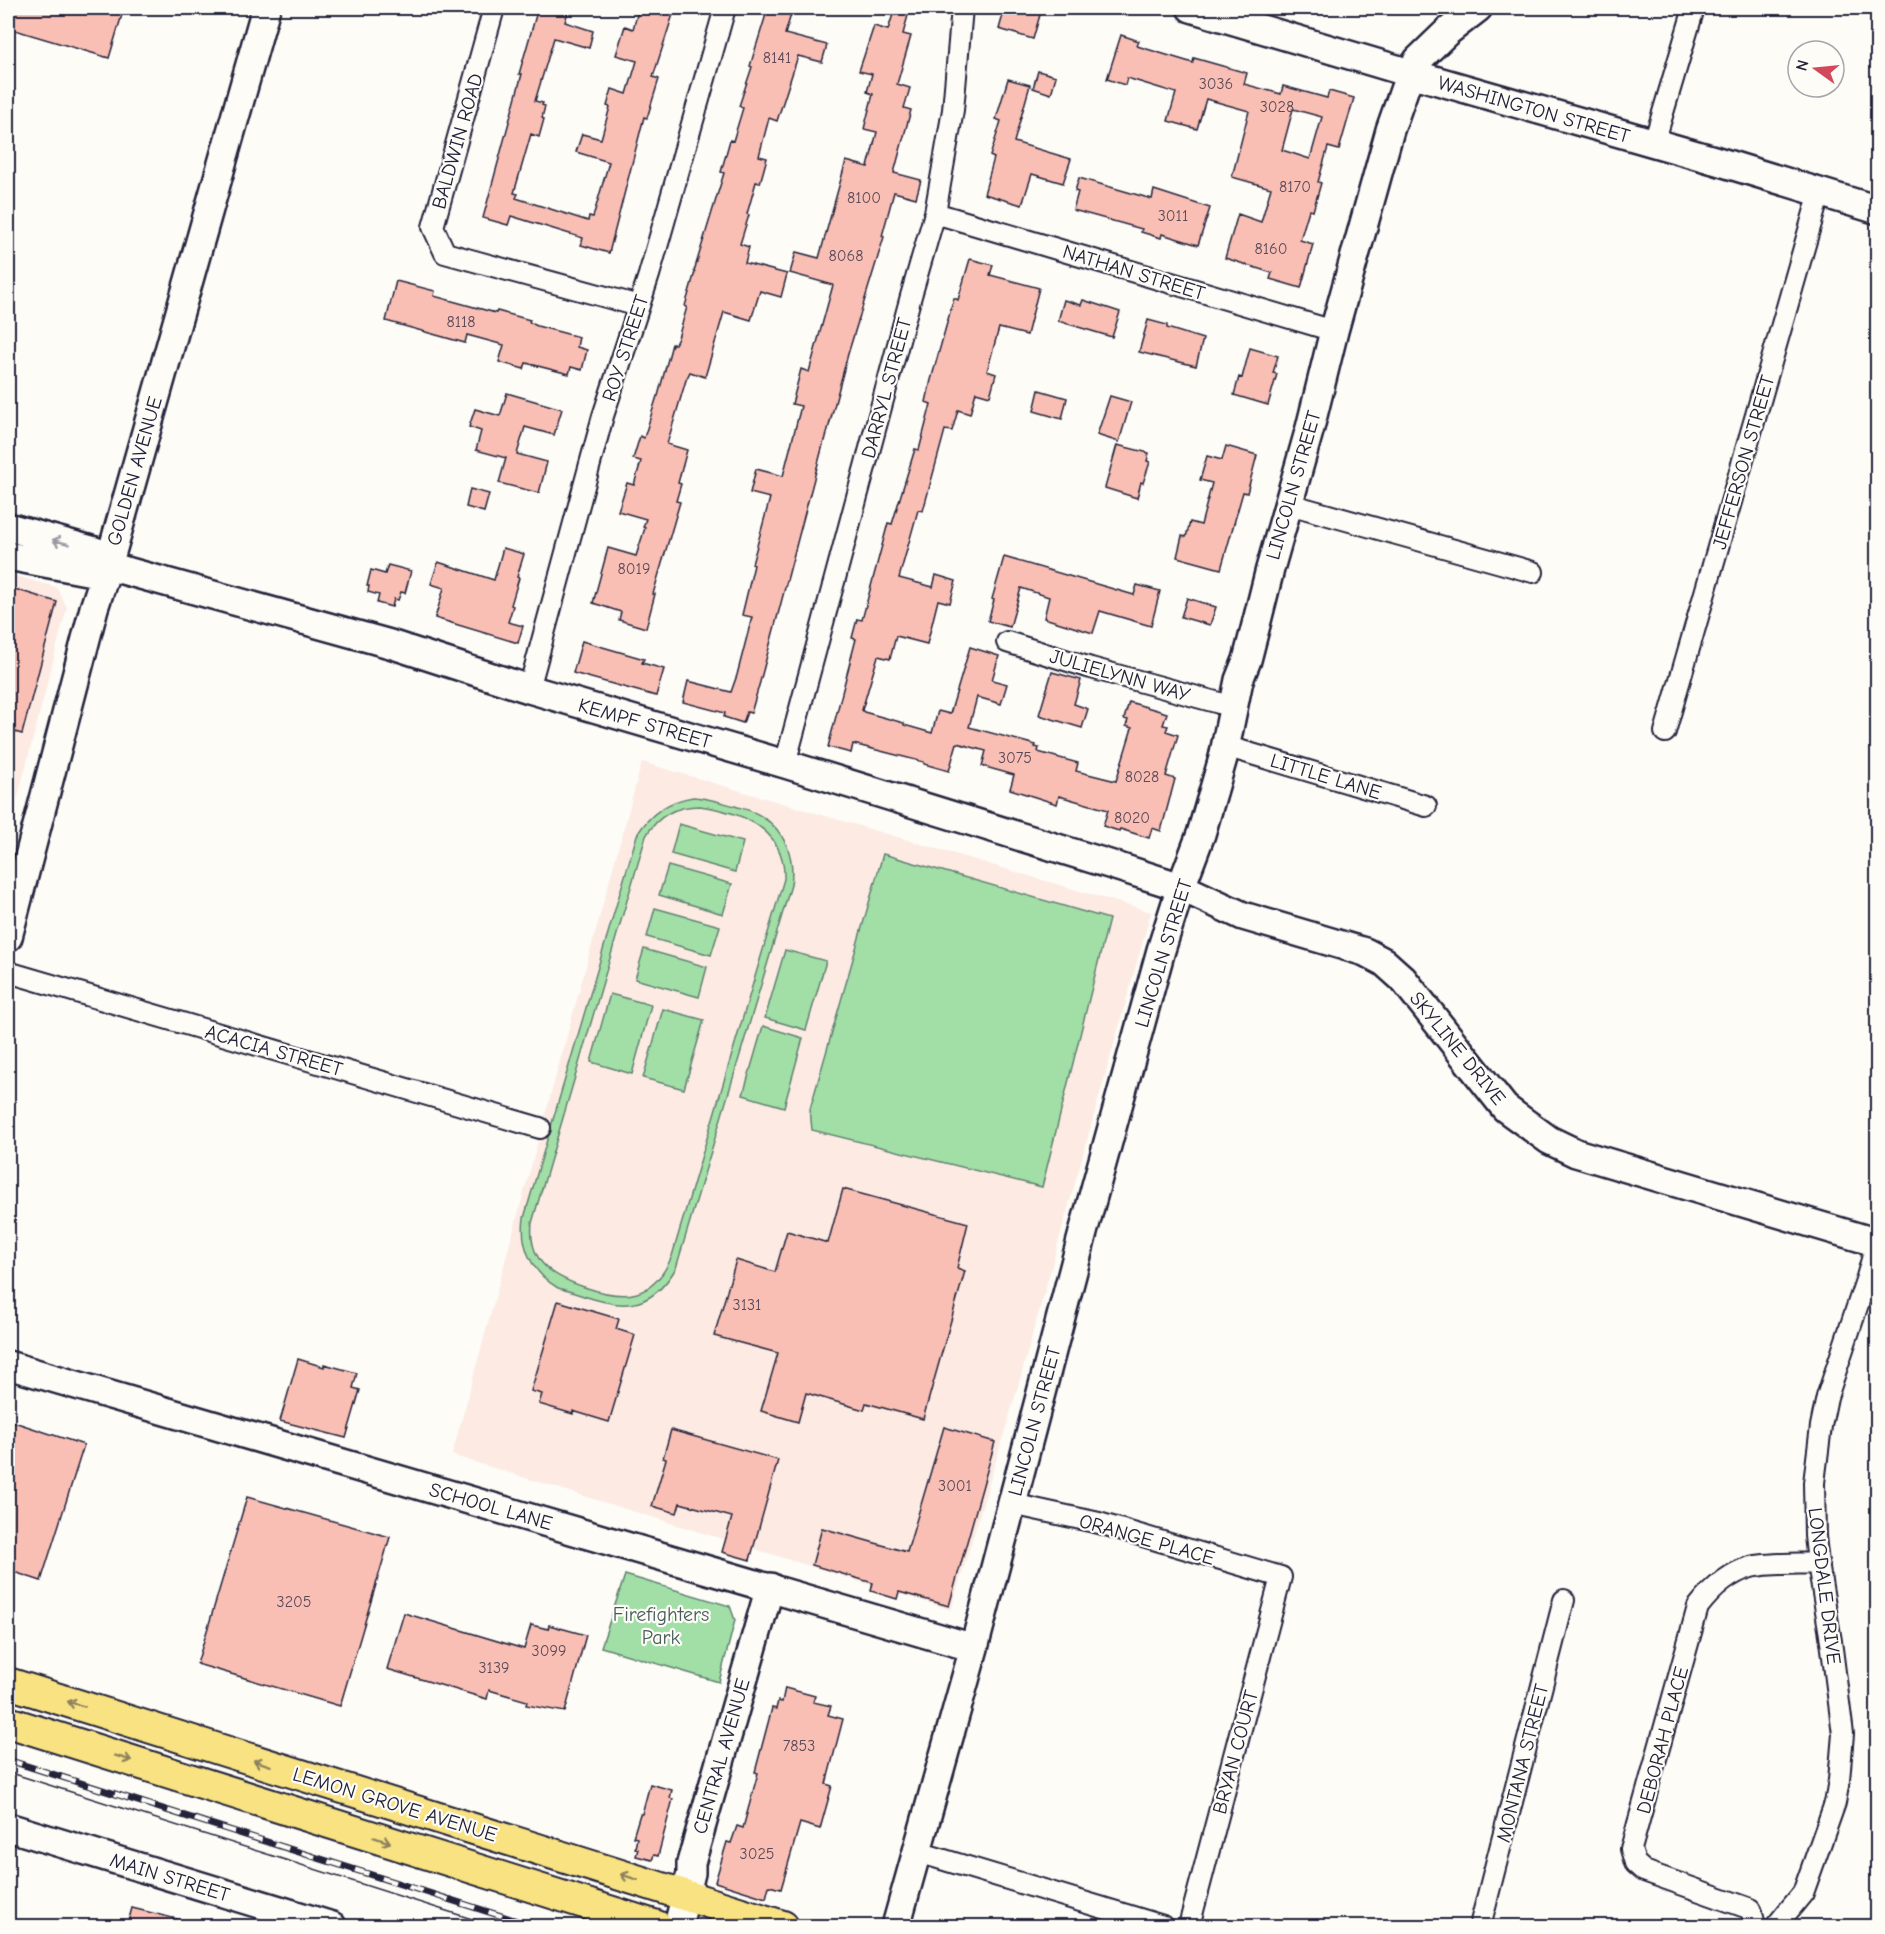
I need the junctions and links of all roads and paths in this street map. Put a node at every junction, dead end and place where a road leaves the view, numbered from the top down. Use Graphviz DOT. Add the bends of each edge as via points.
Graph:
graph roads {
  1 [pos="266,8"];
  2 [pos="494,8"];
  3 [pos="725,8"];
  4 [pos="962,8"];
  5 [pos="1191,8"];
  6 [pos="1478,8"];
  7 [pos="1694,8"];
  8 [pos="1410,74"];
  9 [pos="1654,143"];
  10 [pos="1820,192"];
  11 [pos="1878,210"];
  12 [pos="935,213"];
  13 [pos="639,306"];
  14 [pos="1334,331"];
  15 [pos="1289,504"];
  16 [pos="8,527"];
  17 [pos="8,556"];
  18 [pos="108,566"];
  19 [pos="1533,572"];
  20 [pos="1007,642"];
  21 [pos="529,689"];
  22 [pos="1234,707"];
  23 [pos="1665,732"];
  24 [pos="1226,746"];
  25 [pos="785,764"];
  26 [pos="1426,806"];
  27 [pos="1181,887"];
  28 [pos="8,937"];
  29 [pos="8,972"];
  30 [pos="540,1128"];
  31 [pos="1877,1241"];
  32 [pos="8,1365"];
  33 [pos="1012,1504"];
  34 [pos="1818,1563"];
  35 [pos="1281,1577"];
  36 [pos="770,1587"];
  37 [pos="1564,1600"];
  38 [pos="974,1648"];
  39 [pos="8,1683"];
  40 [pos="8,1722"];
  41 [pos="8,1827"];
  42 [pos="918,1852"];
  43 [pos="685,1895"];
  44 [pos="332,1926"];
  45 [pos="657,1926"];
  46 [pos="678,1926"];
  47 [pos="783,1926"];
  48 [pos="896,1926"];
  49 [pos="1163,1926"];
  50 [pos="1189,1926"];
  51 [pos="1480,1926"];
  52 [pos="1755,1926"];
  53 [pos="1776,1926"];
  1 -- 18 [label="street, GOLDEN AVENUE"];
  2 -- 13 [label="street, BALDWIN ROAD" via="433,227 445,253"];
  3 -- 13 [label="street, ROY STREET"];
  4 -- 12 [label="street, DARRYL STREET" via="952,110"];
  5 -- 8 [label="street, WASHINGTON STREET"];
  6 -- 8 [label="street, LINCOLN STREET" via="1418,60"];
  7 -- 9 [label="street"];
  8 -- 9 [label="street, WASHINGTON STREET"];
  8 -- 14 [label="street, LINCOLN STREET" via="1384,148"];
  9 -- 10 [label="street, WASHINGTON STREET"];
  10 -- 11 [label="street, WASHINGTON STREET"];
  10 -- 23 [label="street, JEFFERSON STREET"];
  12 -- 14 [label="street, NATHAN STREET"];
  12 -- 25 [label="street, DARRYL STREET"];
  13 -- 21 [label="street, ROY STREET" via="603,416"];
  14 -- 15 [label="street, LINCOLN STREET"];
  15 -- 19 [label="street"];
  15 -- 22 [label="street, LINCOLN STREET"];
  18 -- 16 [label="street, KEMPF STREET, one-way" via="95,551"];
  17 -- 18 [label="street, KEMPF STREET" via="92,572"];
  18 -- 21 [label="street, KEMPF STREET" via="390,644"];
  18 -- 28 [label="street, GOLDEN AVENUE"];
  20 -- 22 [label="street, JULIELYNN WAY"];
  21 -- 25 [label="street, KEMPF STREET"];
  22 -- 24 [label="street, LINCOLN STREET"];
  24 -- 26 [label="street, LITTLE LANE"];
  24 -- 27 [label="street, LINCOLN STREET"];
  25 -- 27 [label="street, KEMPF STREET"];
  27 -- 31 [label="street, SKYLINE DRIVE" via="1243,916 1365,952 1384,962 1403,979 1505,1108 1549,1140 1576,1153"];
  27 -- 33 [label="street, LINCOLN STREET"];
  29 -- 30 [label="street, ACACIA STREET"];
  31 -- 34 [label="street, LONGDALE DRIVE" via="1821,1426 1814,1483"];
  32 -- 36 [label="street, SCHOOL LANE"];
  33 -- 35 [label="street, ORANGE PLACE" via="1099,1523"];
  33 -- 38 [label="street, LINCOLN STREET"];
  34 -- 52 [label="street, DEBORAH PLACE" via="1751,1567 1724,1581 1698,1607 1631,1849 1635,1863 1644,1871 1751,1909"];
  34 -- 53 [label="street, LONGDALE DRIVE" via="1841,1705 1842,1758 1834,1803 1803,1893"];
  35 -- 50 [label="street, BRYAN COURT"];
  36 -- 38 [label="street, SCHOOL LANE"];
  36 -- 43 [label="street, CENTRAL AVENUE"];
  37 -- 51 [label="street, MONTANA STREET"];
  38 -- 42 [label="street, LINCOLN STREET"];
  43 -- 39 [label="main road, LEMON GROVE AVENUE, one-way"];
  40 -- 45 [label="main road, LEMON GROVE AVENUE, one-way"];
  41 -- 44 [label="street, MAIN STREET"];
  42 -- 48 [label="street, LINCOLN STREET"];
  42 -- 49 [label="street"];
  43 -- 46 [label="street, CENTRAL AVENUE"];
  43 -- 47 [label="main road, LEMON GROVE AVENUE"];
}
